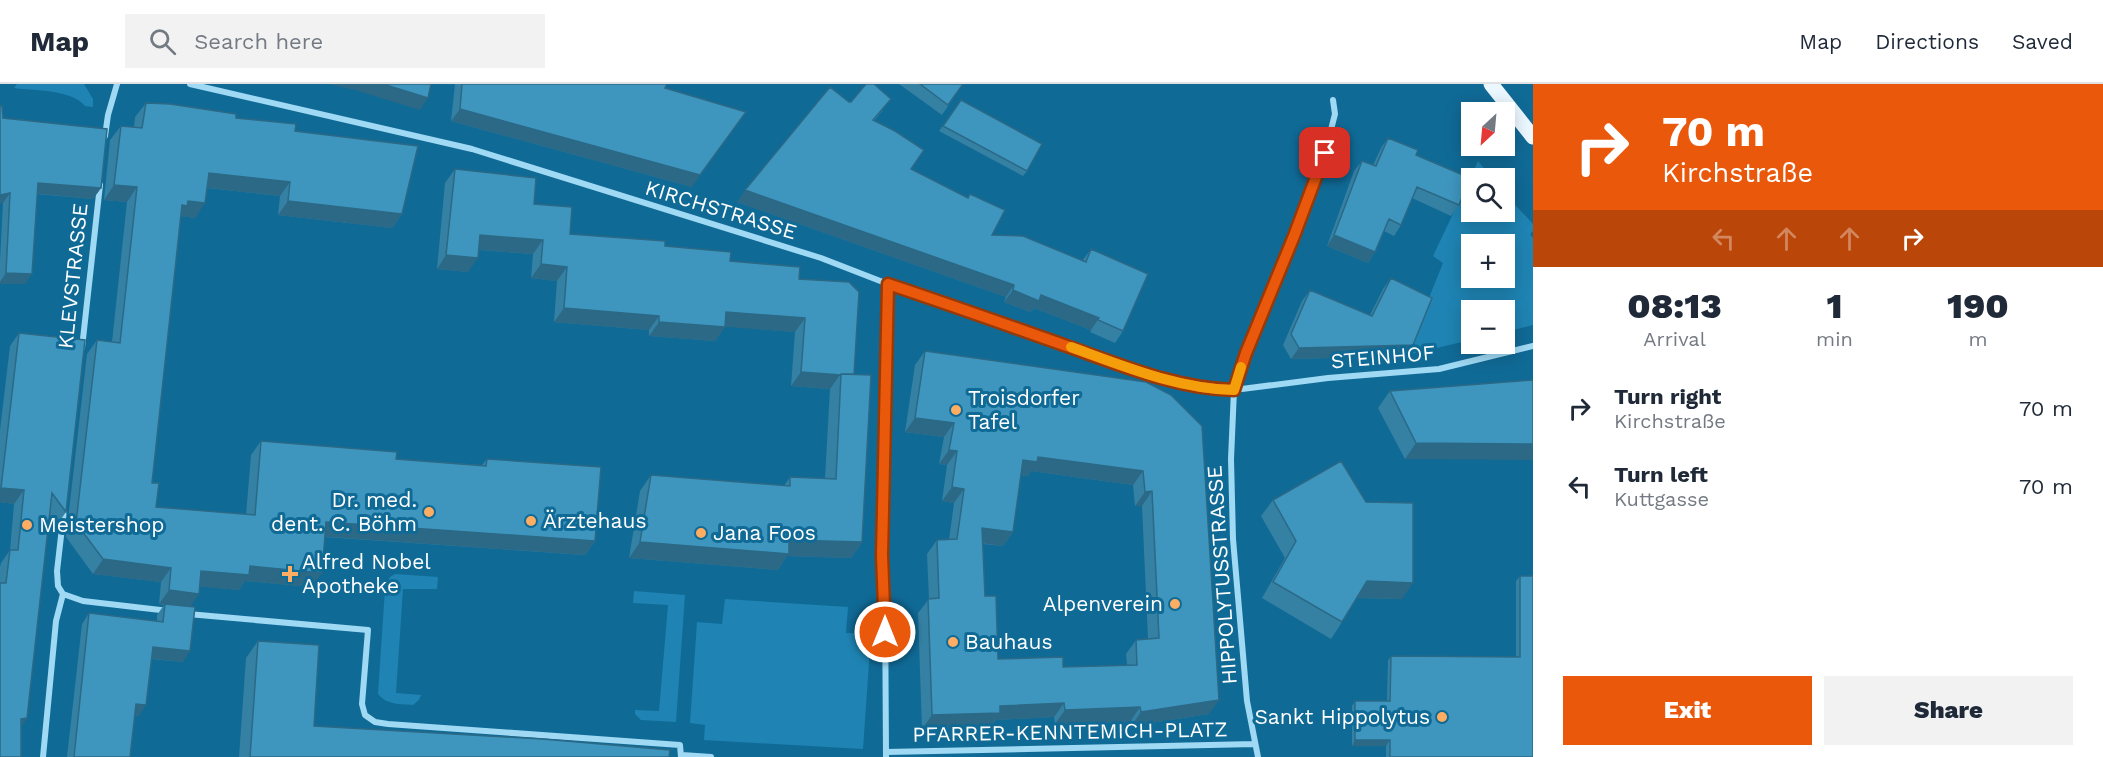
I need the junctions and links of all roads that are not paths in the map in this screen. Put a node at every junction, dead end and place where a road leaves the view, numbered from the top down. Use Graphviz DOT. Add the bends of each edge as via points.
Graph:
graph roads {
  1 [pos="117,84"];
  2 [pos="190,84"];
  3 [pos="1491,84"];
  4 [pos="1333,100"];
  5 [pos="1533,137"];
  6 [pos="105,139"];
  7 [pos="101,174"];
  8 [pos="888,284"];
  9 [pos="1533,346"];
  10 [pos="81,361"];
  11 [pos="1234,390"];
  12 [pos="65,501"];
  13 [pos="63,594"];
  14 [pos="1255,744"];
  15 [pos="886,754"];
  16 [pos="682,756"];
  17 [pos="43,757"];
  18 [pos="711,757"];
  19 [pos="1258,757"];
  1 -- 6 [label="street"];
  2 -- 8 [label="street, KIRCHSTRASSE" via="472,149 821,258"];
  3 -- 5 [label="main road"];
  4 -- 11 [label="street, HIPPOLYTUSSTRASSE" via="1335,114 1325,153"];
  7 -- 10 [label="street, KLEVSTRASSE"];
  8 -- 11 [label="street, KIRCHSTRASSE" via="1183,384"];
  8 -- 15 [label="street, PFARRER-KENNTEMICH-PLATZ" via="882,555"];
  9 -- 11 [label="street, STEINHOF" via="1439,369"];
  11 -- 14 [label="street, HIPPOLYTUSSTRASSE" via="1233,539 1247,701"];
  12 -- 13 [label="street" via="57,571"];
  13 -- 16 [label="street" via="83,601 368,630 362,704 365,715 375,722 680,746"];
  13 -- 17 [label="street" via="56,621"];
  14 -- 15 [label="street, PFARRER-KENNTEMICH-PLATZ"];
  14 -- 19 [label="street, HIPPOLYTUSSTRASSE"];
  16 -- 18 [label="street"];
}
